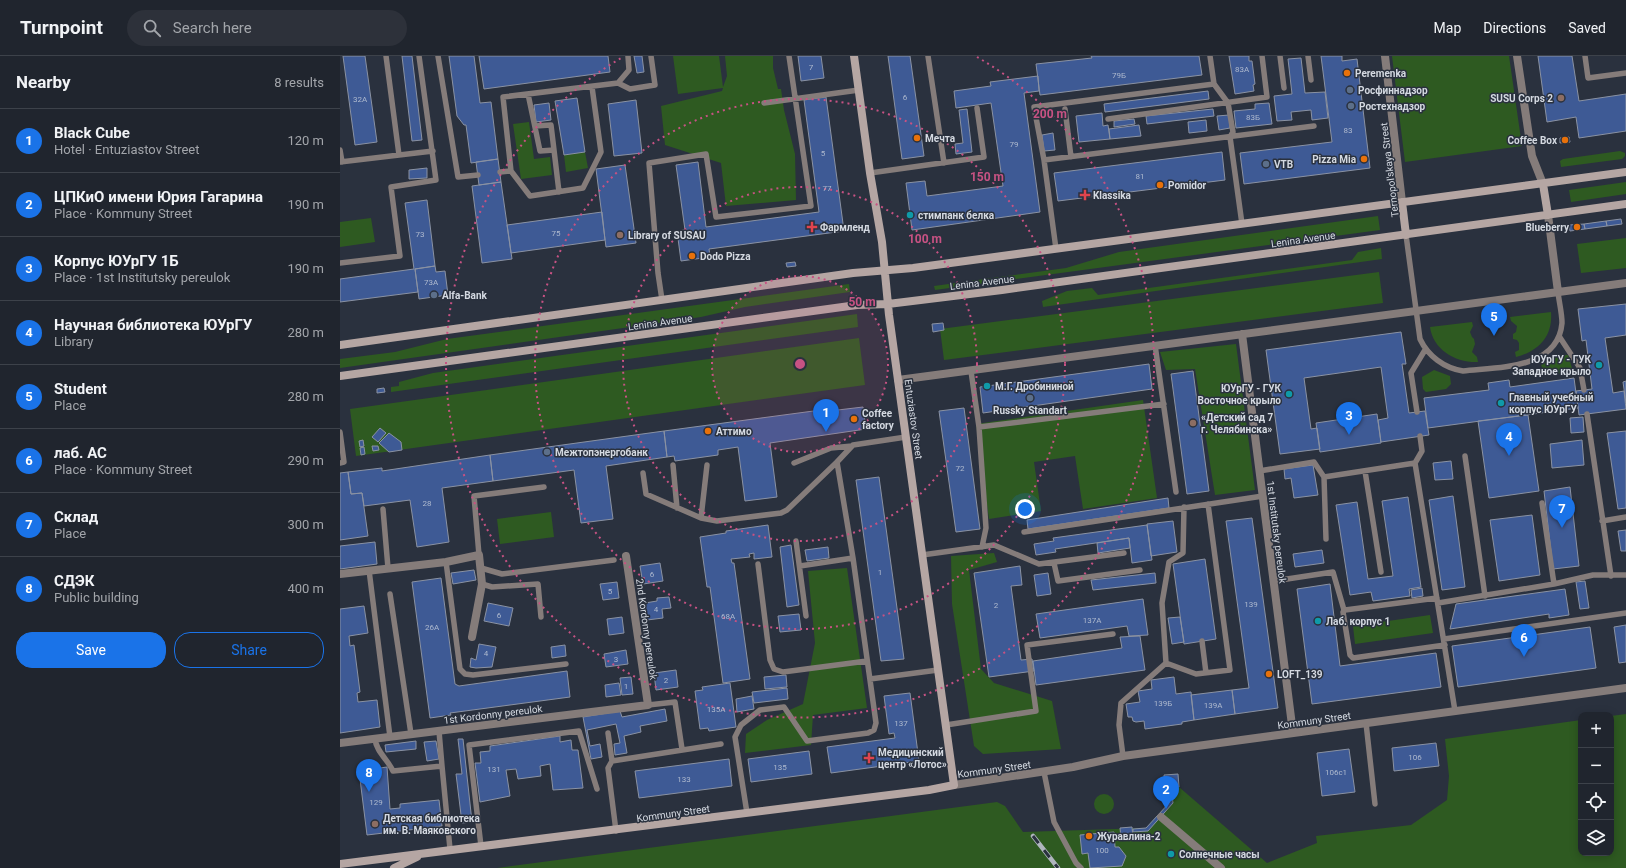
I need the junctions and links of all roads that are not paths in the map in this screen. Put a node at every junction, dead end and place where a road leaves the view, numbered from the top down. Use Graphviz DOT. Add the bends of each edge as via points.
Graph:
graph roads {
  1 [pos="386,56"];
  2 [pos="419,56"];
  3 [pos="438,56"];
  4 [pos="628,56"];
  5 [pos="651,56"];
  6 [pos="789,56"];
  7 [pos="854,56"];
  8 [pos="928,56"];
  9 [pos="1210,56"];
  10 [pos="1262,56"];
  11 [pos="1280,56"];
  12 [pos="1308,56"];
  13 [pos="1385,56"];
  14 [pos="1517,56"];
  15 [pos="1585,56"];
  16 [pos="1626,73"];
  17 [pos="1311,80"];
  18 [pos="618,83"];
  19 [pos="1214,84"];
  20 [pos="592,87"];
  21 [pos="1284,88"];
  22 [pos="859,90"];
  23 [pos="528,94"];
  24 [pos="796,99"];
  25 [pos="764,103"];
  26 [pos="1228,103"];
  27 [pos="977,108"];
  28 [pos="1064,110"];
  29 [pos="1108,119"];
  30 [pos="535,126"];
  31 [pos="1314,126"];
  32 [pos="1230,136"];
  33 [pos="340,150"];
  34 [pos="433,150"];
  35 [pos="554,150"];
  36 [pos="399,155"];
  37 [pos="1072,157"];
  38 [pos="1044,160"];
  39 [pos="341,162"];
  40 [pos="944,163"];
  41 [pos="511,171"];
  42 [pos="500,172"];
  43 [pos="1626,172"];
  44 [pos="870,173"];
  45 [pos="478,175"];
  46 [pos="1543,184"];
  47 [pos="559,192"];
  48 [pos="1402,202"];
  49 [pos="1626,204"];
  50 [pos="1548,215"];
  51 [pos="1242,224"];
  52 [pos="1406,235"];
  53 [pos="1056,249"];
  54 [pos="340,263"];
  55 [pos="885,270"];
  56 [pos="1626,283"];
  57 [pos="1558,292"];
  58 [pos="662,300"];
  59 [pos="888,304"];
  60 [pos="1416,311"];
  61 [pos="1242,334"];
  62 [pos="1559,336"];
  63 [pos="340,345"];
  64 [pos="1155,345"];
  65 [pos="1425,350"];
  66 [pos="971,371"];
  67 [pos="340,376"];
  68 [pos="898,380"];
  69 [pos="1584,390"];
  70 [pos="1164,404"];
  71 [pos="1417,412"];
  72 [pos="1587,414"];
  73 [pos="979,427"];
  74 [pos="340,432"];
  75 [pos="1420,436"];
  76 [pos="906,437"];
  77 [pos="853,446"];
  78 [pos="1465,456"];
  79 [pos="340,462"];
  80 [pos="794,462"];
  81 [pos="837,462"];
  82 [pos="1415,463"];
  83 [pos="673,465"];
  84 [pos="707,465"];
  85 [pos="1259,471"];
  86 [pos="1365,471"];
  87 [pos="643,474"];
  88 [pos="1324,477"];
  89 [pos="544,487"];
  90 [pos="1176,492"];
  91 [pos="1263,496"];
  92 [pos="1542,503"];
  93 [pos="1208,504"];
  94 [pos="1184,507"];
  95 [pos="677,508"];
  96 [pos="383,509"];
  97 [pos="1626,517"];
  98 [pos="701,518"];
  99 [pos="1602,521"];
  100 [pos="1024,532"];
  101 [pos="1326,539"];
  102 [pos="796,541"];
  103 [pos="982,547"];
  104 [pos="1124,553"];
  105 [pos="922,555"];
  106 [pos="479,556"];
  107 [pos="626,556"];
  108 [pos="853,558"];
  109 [pos="614,560"];
  110 [pos="446,562"];
  111 [pos="1054,563"];
  112 [pos="758,564"];
  113 [pos="800,566"];
  114 [pos="388,568"];
  115 [pos="481,568"];
  116 [pos="369,570"];
  117 [pos="1140,570"];
  118 [pos="1381,572"];
  119 [pos="340,574"];
  120 [pos="1626,575"];
  121 [pos="1611,576"];
  122 [pos="1274,581"];
  123 [pos="482,584"];
  124 [pos="1554,584"];
  125 [pos="390,594"];
  126 [pos="1485,596"];
  127 [pos="1437,601"];
  128 [pos="1344,610"];
  129 [pos="1626,614"];
  130 [pos="806,616"];
  131 [pos="541,617"];
  132 [pos="1113,634"];
  133 [pos="472,637"];
  134 [pos="1202,641"];
  135 [pos="1444,642"];
  136 [pos="867,661"];
  137 [pos="1166,663"];
  138 [pos="566,664"];
  139 [pos="938,670"];
  140 [pos="1206,673"];
  141 [pos="870,679"];
  142 [pos="1626,688"];
  143 [pos="648,705"];
  144 [pos="1455,711"];
  145 [pos="1366,724"];
  146 [pos="946,725"];
  147 [pos="439,731"];
  148 [pos="608,733"];
  149 [pos="1293,733"];
  150 [pos="410,734"];
  151 [pos="390,737"];
  152 [pos="375,739"];
  153 [pos="340,743"];
  154 [pos="721,744"];
  155 [pos="682,749"];
  156 [pos="1123,756"];
  157 [pos="612,760"];
  158 [pos="442,766"];
  159 [pos="1044,772"];
  160 [pos="954,785"];
  161 [pos="597,788"];
  162 [pos="1375,804"];
  163 [pos="747,813"];
  164 [pos="1161,816"];
  165 [pos="616,830"];
  166 [pos="481,846"];
  167 [pos="450,849"];
  168 [pos="431,852"];
  169 [pos="340,864"];
  170 [pos="394,868"];
  171 [pos="1081,868"];
  172 [pos="1221,868"];
  1 -- 36 [label="lane"];
  2 -- 34 [label="lane"];
  3 -- 45 [label="lane" via="458,177"];
  4 -- 18 [label="lane" via="629,70"];
  5 -- 18 [label="lane" via="655,85 630,89"];
  6 -- 24 [label="lane"];
  7 -- 22 [label="main road, Entuziastov Street"];
  8 -- 40 [label="lane"];
  9 -- 19 [label="lane"];
  10 -- 26 [label="lane" via="1267,97"];
  11 -- 21 [label="lane"];
  12 -- 17 [label="lane"];
  13 -- 48 [label="street, Ternopol'skaya Street"];
  14 -- 46 [label="street" via="1532,156"];
  15 -- 16 [label="lane" via="1588,78"];
  18 -- 20 [label="lane"];
  19 -- 26 [label="lane"];
  19 -- 38 [label="lane" via="1034,107"];
  20 -- 23 [label="lane"];
  20 -- 47 [label="lane" via="601,152 582,188"];
  22 -- 24 [label="lane"];
  22 -- 44 [label="main road, Entuziastov Street"];
  23 -- 30 [label="lane"];
  23 -- 41 [label="lane" via="503,97"];
  24 -- 25 [label="lane"];
  24 -- 58 [label="lane" via="811,206 716,217 706,154 649,163"];
  26 -- 29 [label="lane"];
  26 -- 32 [label="lane" via="1233,132"];
  27 -- 40 [label="lane" via="984,157"];
  28 -- 37 [label="lane"];
  30 -- 35 [label="lane" via="540,151"];
  30 -- 35 [label="lane" via="551,125"];
  31 -- 32 [label="lane"];
  32 -- 37 [label="lane"];
  32 -- 51 [label="lane"];
  33 -- 39 [label="lane"];
  34 -- 36 [label="lane"];
  34 -- 54 [label="lane" via="436,180 391,187 400,256"];
  35 -- 47 [label="lane"];
  36 -- 39 [label="lane"];
  37 -- 38 [label="lane"];
  38 -- 53 [label="lane"];
  40 -- 44 [label="lane"];
  41 -- 42 [label="lane"];
  41 -- 47 [label="lane" via="530,196"];
  43 -- 46 [label="main road"];
  44 -- 55 [label="main road, Entuziastov Street"];
  46 -- 48 [label="main road"];
  46 -- 50 [label="main road"];
  48 -- 51 [label="main road"];
  48 -- 52 [label="main road, Ternopol'skaya Street"];
  49 -- 50 [label="main road, Lenina Avenue"];
  50 -- 52 [label="main road, Lenina Avenue"];
  50 -- 57 [label="street"];
  51 -- 53 [label="main road"];
  52 -- 59 [label="main road, Lenina Avenue"];
  52 -- 60 [label="lane"];
  53 -- 55 [label="main road"];
  55 -- 58 [label="main road"];
  55 -- 59 [label="main road, Entuziastov Street"];
  56 -- 57 [label="street"];
  57 -- 60 [label="street"];
  57 -- 62 [label="lane" via="1562,322"];
  58 -- 63 [label="main road"];
  59 -- 67 [label="main road, Lenina Avenue" via="857,305"];
  59 -- 68 [label="main road, Entuziastov Street"];
  60 -- 61 [label="street"];
  60 -- 65 [label="lane" via="1420,338"];
  61 -- 64 [label="street"];
  61 -- 85 [label="street, 1st Institutsky pereulok"];
  62 -- 65 [label="lane" via="1550,350 1539,358 1528,362 1463,371 1448,367"];
  62 -- 69 [label="lane" via="1580,368"];
  64 -- 66 [label="street"];
  64 -- 70 [label="lane"];
  65 -- 71 [label="lane" via="1411,373"];
  66 -- 68 [label="street"];
  66 -- 73 [label="lane"];
  68 -- 76 [label="main road, Entuziastov Street"];
  70 -- 73 [label="lane"];
  70 -- 90 [label="lane"];
  72 -- 99 [label="lane"];
  73 -- 103 [label="lane" via="986,528"];
  74 -- 79 [label="lane" via="344,462"];
  75 -- 82 [label="lane" via="1422,451"];
  76 -- 77 [label="lane"];
  76 -- 105 [label="main road, Entuziastov Street"];
  77 -- 80 [label="lane" via="831,448"];
  77 -- 81 [label="lane"];
  78 -- 126 [label="lane"];
  81 -- 98 [label="lane" via="781,513 717,521"];
  81 -- 108 [label="lane"];
  82 -- 86 [label="lane"];
  82 -- 127 [label="lane"];
  83 -- 95 [label="lane"];
  84 -- 98 [label="lane"];
  85 -- 88 [label="lane" via="1314,462"];
  85 -- 91 [label="street, 1st Institutsky pereulok"];
  86 -- 88 [label="lane"];
  86 -- 118 [label="lane"];
  87 -- 95 [label="lane" via="646,494"];
  88 -- 101 [label="lane"];
  89 -- 106 [label="lane" via="474,496"];
  91 -- 93 [label="lane"];
  91 -- 122 [label="street, 1st Institutsky pereulok"];
  92 -- 124 [label="lane"];
  93 -- 94 [label="lane"];
  93 -- 140 [label="lane" via="1230,670"];
  94 -- 100 [label="lane"];
  94 -- 137 [label="lane" via="1183,553 1169,562 1162,603"];
  95 -- 98 [label="lane"];
  96 -- 114 [label="lane"];
  97 -- 99 [label="lane"];
  99 -- 121 [label="lane"];
  102 -- 113 [label="lane"];
  103 -- 105 [label="lane"];
  103 -- 111 [label="lane" via="994,545 1039,564"];
  104 -- 111 [label="lane"];
  105 -- 139 [label="main road, Entuziastov Street"];
  106 -- 110 [label="street"];
  106 -- 115 [label="street"];
  107 -- 143 [label="street, 2nd Kordonny pereulok"];
  108 -- 113 [label="lane"];
  108 -- 136 [label="lane"];
  109 -- 115 [label="lane" via="502,574"];
  110 -- 114 [label="street"];
  110 -- 138 [label="lane" via="460,669 465,674"];
  111 -- 117 [label="lane" via="1058,581"];
  112 -- 136 [label="lane" via="770,660 774,669 783,672"];
  113 -- 130 [label="lane"];
  114 -- 116 [label="street"];
  115 -- 123 [label="street"];
  116 -- 119 [label="street"];
  116 -- 151 [label="lane"];
  120 -- 121 [label="lane"];
  121 -- 124 [label="lane" via="1593,576"];
  122 -- 128 [label="lane" via="1333,572"];
  122 -- 149 [label="street, 1st Institutsky pereulok"];
  123 -- 131 [label="lane" via="492,587 538,584"];
  123 -- 133 [label="street"];
  124 -- 126 [label="lane"];
  125 -- 150 [label="lane"];
  126 -- 127 [label="lane"];
  127 -- 128 [label="lane"];
  127 -- 135 [label="lane"];
  128 -- 135 [label="lane" via="1352,658"];
  129 -- 135 [label="lane"];
  132 -- 146 [label="lane" via="1027,645 1036,711"];
  134 -- 140 [label="lane"];
  135 -- 144 [label="lane"];
  136 -- 141 [label="lane"];
  137 -- 140 [label="lane" via="1196,674"];
  137 -- 156 [label="lane" via="1121,703 1119,725"];
  139 -- 141 [label="lane"];
  139 -- 146 [label="main road, Entuziastov Street"];
  141 -- 163 [label="lane" via="876,723 874,730 868,733 807,741 784,707 760,710 741,725 735,737"];
  142 -- 144 [label="street, Kommuny Street"];
  143 -- 147 [label="street, 1st Kordonny pereulok"];
  143 -- 155 [label="lane" via="675,702"];
  144 -- 145 [label="street, Kommuny Street"];
  145 -- 149 [label="street, Kommuny Street"];
  145 -- 162 [label="lane"];
  146 -- 160 [label="main road, Entuziastov Street"];
  147 -- 150 [label="street, 1st Kordonny pereulok"];
  147 -- 158 [label="lane"];
  148 -- 157 [label="lane"];
  149 -- 156 [label="street, Kommuny Street"];
  150 -- 151 [label="street, 1st Kordonny pereulok"];
  151 -- 152 [label="street, 1st Kordonny pereulok"];
  152 -- 153 [label="street, 1st Kordonny pereulok"];
  152 -- 158 [label="lane" via="376,746 390,763 393,771"];
  154 -- 155 [label="lane"];
  155 -- 157 [label="lane"];
  156 -- 159 [label="street, Kommuny Street"];
  157 -- 165 [label="lane" via="608,768"];
  158 -- 167 [label="lane"];
  159 -- 160 [label="street, Kommuny Street"];
  159 -- 171 [label="lane" via="1054,822"];
  160 -- 163 [label="main road, Kommuny Street"];
  161 -- 166 [label="lane" via="579,731 469,745"];
  163 -- 165 [label="main road, Kommuny Street"];
  164 -- 172 [label="street"];
  165 -- 166 [label="main road, Kommuny Street"];
  166 -- 167 [label="main road, Kommuny Street"];
  167 -- 168 [label="main road, Kommuny Street"];
  168 -- 169 [label="main road, Kommuny Street"];
  168 -- 170 [label="main road" via="407,860"];
}
